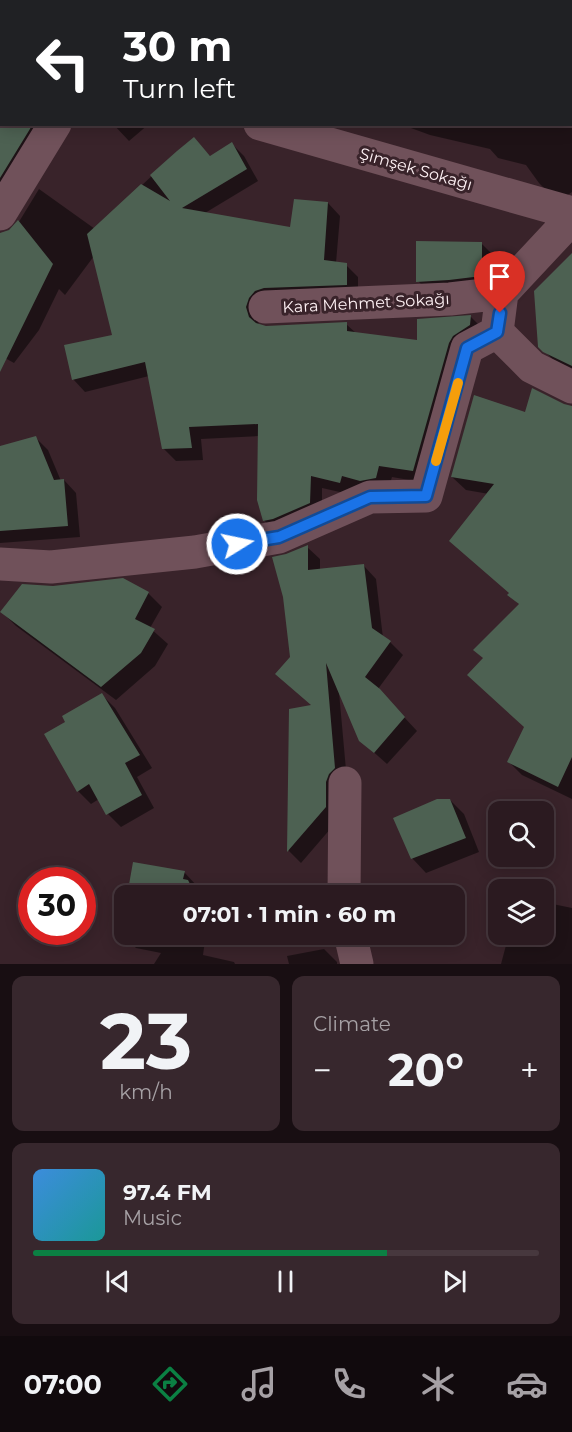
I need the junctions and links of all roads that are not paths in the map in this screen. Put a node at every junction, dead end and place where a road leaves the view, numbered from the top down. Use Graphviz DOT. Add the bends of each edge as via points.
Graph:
graph roads {
  1 [pos="54,126"];
  2 [pos="267,126"];
  3 [pos="572,213"];
  4 [pos="0,214"];
  5 [pos="572,218"];
  6 [pos="502,293"];
  7 [pos="265,308"];
  8 [pos="497,332"];
  9 [pos="572,387"];
  10 [pos="0,564"];
  11 [pos="345,783"];
  12 [pos="344,885"];
  13 [pos="353,945"];
  14 [pos="357,964"];
  1 -- 4 [label="street"];
  2 -- 3 [label="street, Şimşek Sokağı"];
  5 -- 6 [label="street"];
  6 -- 7 [label="street, Kara Mehmet Sokağı"];
  6 -- 8 [label="street"];
  8 -- 9 [label="street" via="532,368"];
  8 -- 10 [label="street" via="467,348 426,496 370,497 279,537 195,552 51,567"];
  11 -- 12 [label="street"];
  13 -- 14 [label="street"];
}
